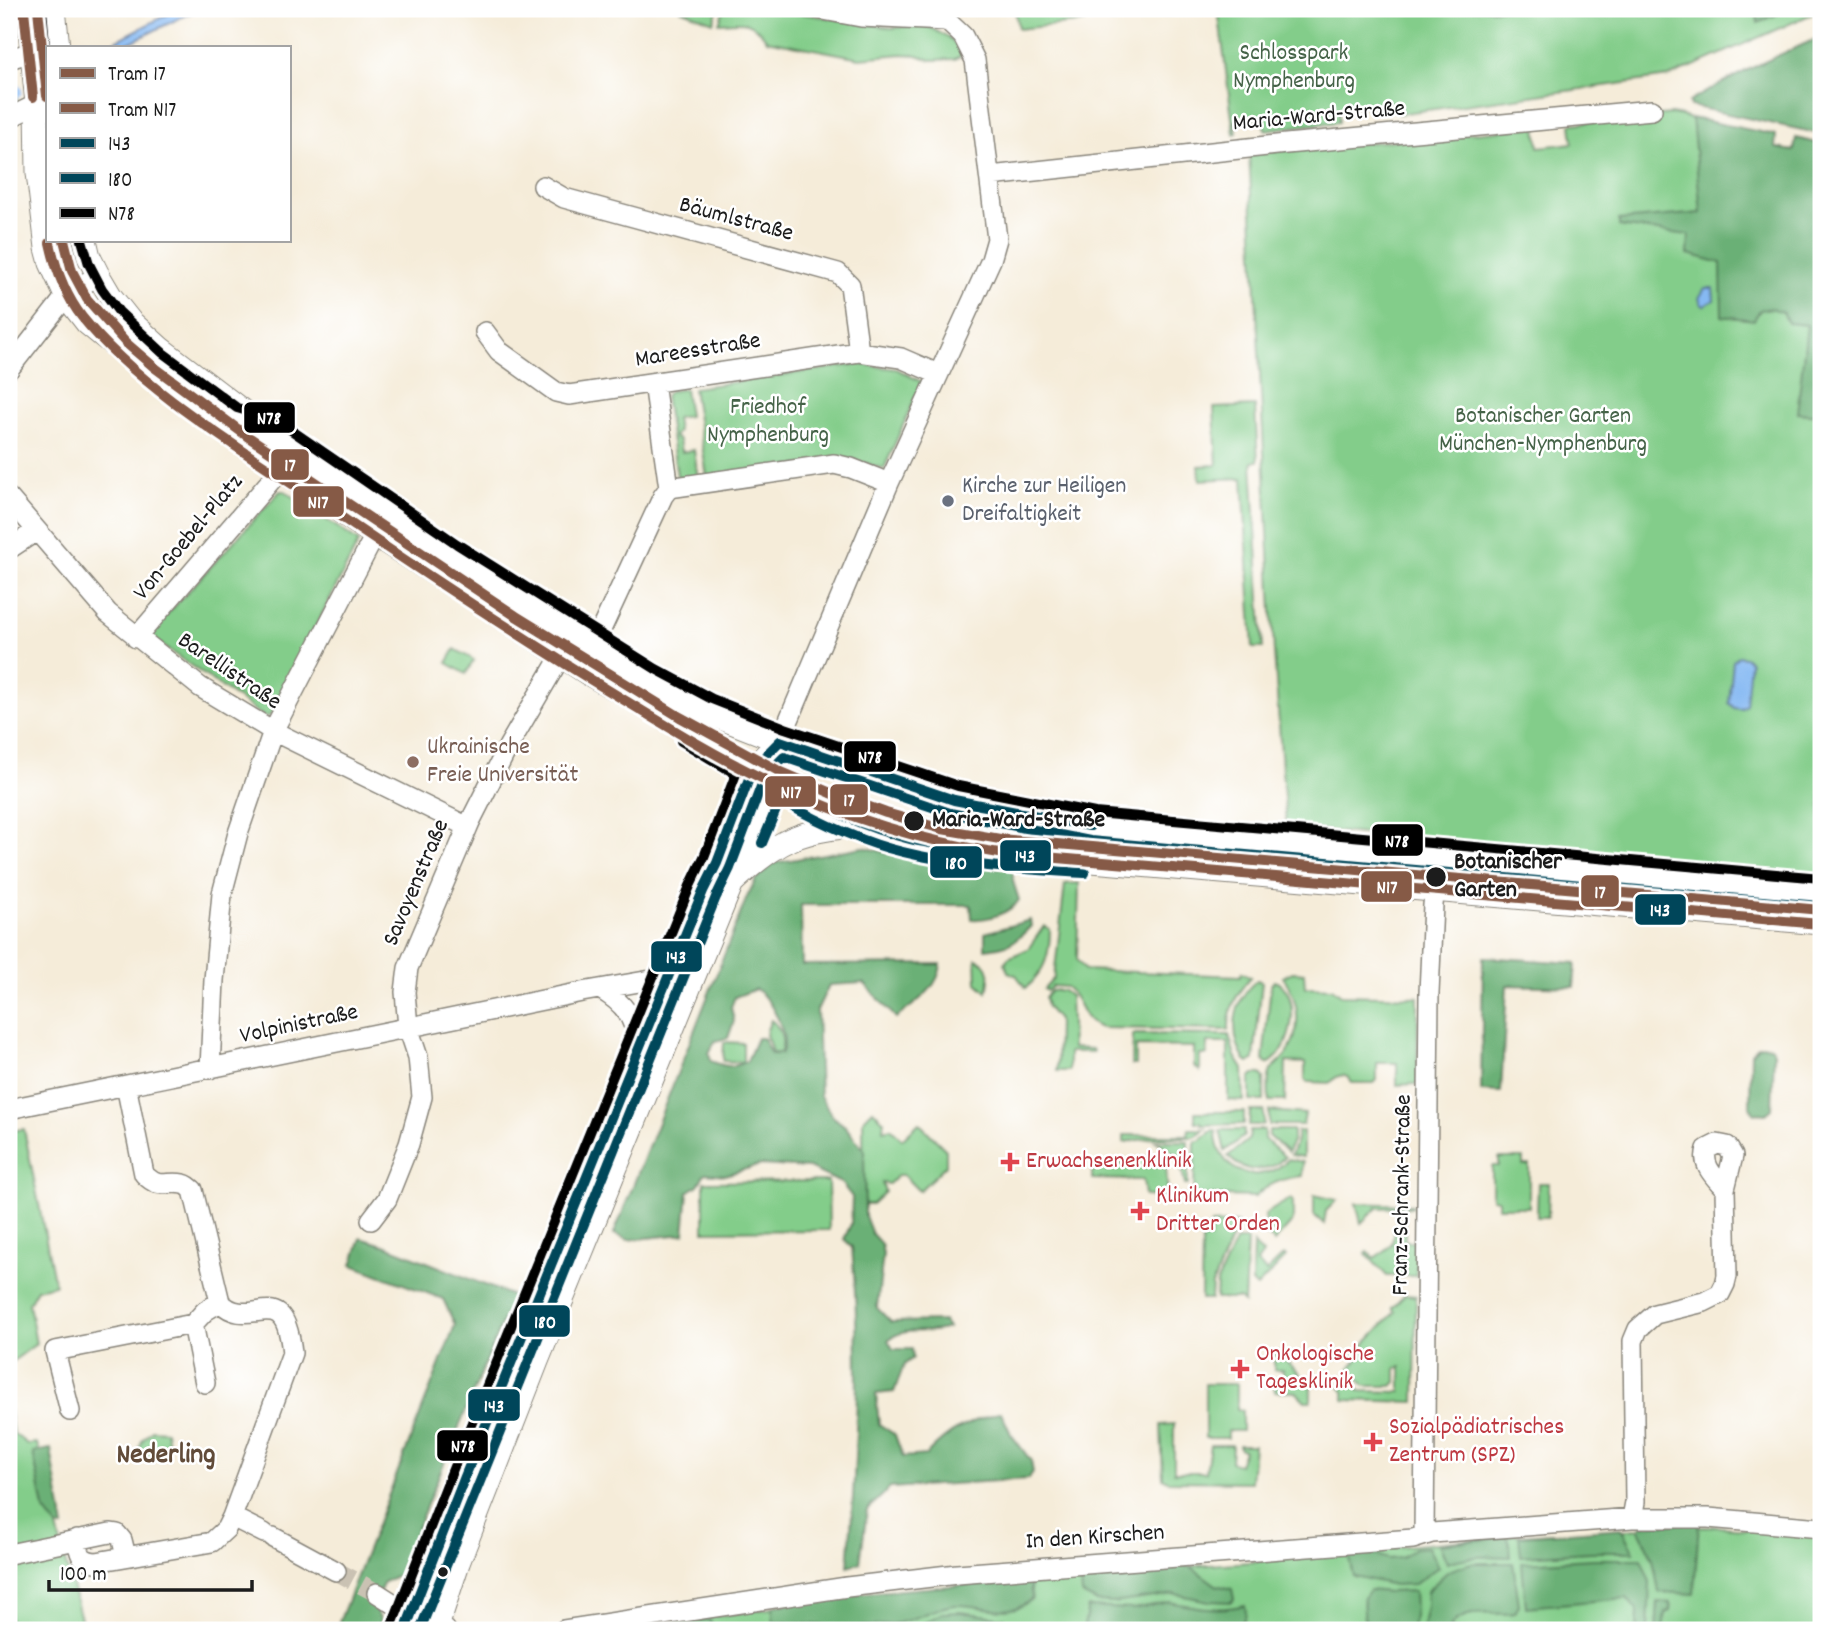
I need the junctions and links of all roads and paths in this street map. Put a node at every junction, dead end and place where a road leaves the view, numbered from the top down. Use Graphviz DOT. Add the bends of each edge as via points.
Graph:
graph roads {
  1 [pos="28,9"];
  2 [pos="54,9"];
  3 [pos="818,9"];
  4 [pos="933,14"];
  5 [pos="58,46"];
  6 [pos="32,52"];
  7 [pos="9,59"];
  8 [pos="37,104"];
  9 [pos="1652,110"];
  10 [pos="9,118"];
  11 [pos="990,176"];
  12 [pos="543,186"];
  13 [pos="46,241"];
  14 [pos="46,242"];
  15 [pos="85,242"];
  16 [pos="98,275"];
  17 [pos="66,296"];
  18 [pos="485,332"];
  19 [pos="859,352"];
  20 [pos="9,369"];
  21 [pos="937,374"];
  22 [pos="654,383"];
  23 [pos="280,470"];
  24 [pos="889,483"];
  25 [pos="669,488"];
  26 [pos="9,498"];
  27 [pos="36,531"];
  28 [pos="375,535"];
  29 [pos="9,549"];
  30 [pos="136,638"];
  31 [pos="593,647"];
  32 [pos="561,656"];
  33 [pos="273,732"];
  34 [pos="780,741"];
  35 [pos="753,768"];
  36 [pos="773,780"];
  37 [pos="869,826"];
  38 [pos="468,827"];
  39 [pos="1438,858"];
  40 [pos="729,886"];
  41 [pos="1434,891"];
  42 [pos="1821,892"];
  43 [pos="1821,923"];
  44 [pos="668,977"];
  45 [pos="600,989"];
  46 [pos="408,1027"];
  47 [pos="640,1046"];
  48 [pos="210,1069"];
  49 [pos="126,1085"];
  50 [pos="10,1103"];
  51 [pos="1725,1189"];
  52 [pos="371,1220"];
  53 [pos="220,1302"];
  54 [pos="193,1324"];
  55 [pos="205,1383"];
  56 [pos="71,1411"];
  57 [pos="232,1517"];
  58 [pos="1632,1518"];
  59 [pos="1821,1528"];
  60 [pos="1424,1534"];
  61 [pos="9,1554"];
  62 [pos="336,1571"];
  63 [pos="377,1593"];
  64 [pos="408,1622"];
  65 [pos="439,1629"];
  66 [pos="564,1630"];
  1 -- 6 [label="main road"];
  2 -- 5 [label="main road"];
  3 -- 4 [label="street" via="861,17"];
  4 -- 11 [label="street" via="963,36 975,60"];
  6 -- 7 [label="street"];
  6 -- 8 [label="main road"];
  8 -- 10 [label="street"];
  8 -- 13 [label="main road" via="38,173"];
  9 -- 11 [label="street, Maria-Ward-Straße"];
  11 -- 21 [label="street" via="996,248"];
  12 -- 19 [label="street, Bäumlstraße" via="564,198 838,273 850,285"];
  14 -- 17 [label="main road"];
  15 -- 16 [label="main road"];
  16 -- 17 [label="street"];
  16 -- 31 [label="main road" via="130,321 259,425 449,556"];
  17 -- 20 [label="street"];
  17 -- 23 [label="main road" via="87,323 137,364"];
  18 -- 22 [label="street, Mareesstraße" via="499,351 556,392 569,396"];
  19 -- 21 [label="street, Mareesstraße" via="901,358"];
  19 -- 22 [label="street, Mareesstraße"];
  21 -- 24 [label="street"];
  22 -- 25 [label="street"];
  23 -- 28 [label="main road"];
  23 -- 30 [label="street, Von-Goebel-Platz"];
  24 -- 25 [label="street" via="834,464"];
  24 -- 34 [label="street"];
  25 -- 31 [label="street"];
  26 -- 27 [label="street, Barellistraße"];
  27 -- 29 [label="street"];
  27 -- 30 [label="street, Barellistraße"];
  28 -- 32 [label="main road"];
  28 -- 33 [label="street"];
  30 -- 33 [label="street, Barellistraße" via="200,687"];
  31 -- 34 [label="main road" via="706,712"];
  32 -- 35 [label="main road"];
  32 -- 38 [label="street, Savoyenstraße"];
  33 -- 38 [label="street, Barellistraße"];
  33 -- 48 [label="street" via="222,894"];
  34 -- 35 [label="main road"];
  34 -- 36 [label="main road"];
  34 -- 39 [label="main road" via="954,800 1015,813 1105,828"];
  35 -- 36 [label="main road"];
  35 -- 44 [label="main road"];
  36 -- 37 [label="main road"];
  36 -- 40 [label="main road"];
  37 -- 40 [label="main road" via="824,829 786,840"];
  37 -- 41 [label="main road" via="926,843 986,852"];
  38 -- 46 [label="street, Savoyenstraße" via="408,968"];
  39 -- 41 [label="street, Franz-Schrank-Straße"];
  39 -- 42 [label="main road"];
  40 -- 65 [label="main road" via="472,1525"];
  41 -- 43 [label="main road"];
  41 -- 60 [label="street, Franz-Schrank-Straße"];
  44 -- 45 [label="street, Volpinistraße"];
  44 -- 47 [label="main road"];
  45 -- 46 [label="street, Volpinistraße"];
  45 -- 47 [label="street" via="630,1014"];
  46 -- 48 [label="street, Volpinistraße"];
  46 -- 52 [label="street, Savoyenstraße" via="418,1057 422,1097 387,1199"];
  47 -- 64 [label="main road"];
  48 -- 49 [label="street, Volpinistraße"];
  49 -- 50 [label="street, Volpinistraße"];
  49 -- 53 [label="street" via="144,1174 151,1181 183,1184 193,1190"];
  51 -- 58 [label="street" via="1727,1276 1720,1294 1655,1314 1638,1329 1633,1341"];
  53 -- 54 [label="street"];
  53 -- 57 [label="street" via="240,1314 276,1311 290,1331 292,1353"];
  54 -- 55 [label="street"];
  54 -- 56 [label="street" via="55,1351"];
  57 -- 61 [label="street" via="212,1542 96,1562 81,1555 77,1539"];
  57 -- 62 [label="street"];
  58 -- 59 [label="street, In den Kirschen" via="1707,1518"];
  58 -- 60 [label="street, In den Kirschen"];
  60 -- 66 [label="street, In den Kirschen" via="1413,1539 957,1574"];
  63 -- 64 [label="street"];
  64 -- 65 [label="street"];
}
